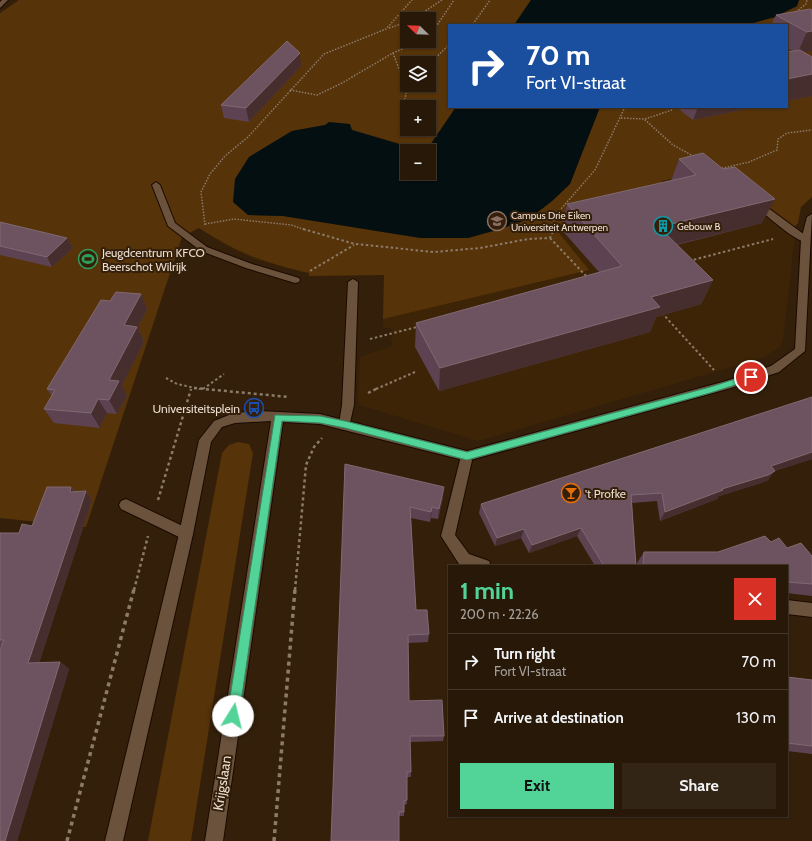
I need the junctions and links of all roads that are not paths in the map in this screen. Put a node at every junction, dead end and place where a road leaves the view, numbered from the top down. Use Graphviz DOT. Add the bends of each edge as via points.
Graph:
graph roads {
  1 [pos="5,0"];
  2 [pos="0,6"];
  3 [pos="156,185"];
  4 [pos="748,195"];
  5 [pos="812,218"];
  6 [pos="806,240"];
  7 [pos="295,280"];
  8 [pos="353,282"];
  9 [pos="278,417"];
  10 [pos="339,423"];
  11 [pos="467,456"];
  12 [pos="126,505"];
  13 [pos="186,534"];
  14 [pos="481,565"];
  15 [pos="788,607"];
  16 [pos="812,610"];
  17 [pos="114,841"];
  18 [pos="214,841"];
  1 -- 2 [label="street"];
  3 -- 7 [label="street" via="171,224 204,249"];
  4 -- 6 [label="street"];
  5 -- 6 [label="street"];
  6 -- 11 [label="street" via="800,351 775,369"];
  8 -- 10 [label="street" via="348,405"];
  9 -- 10 [label="street"];
  9 -- 13 [label="street" via="234,418 218,424 205,440"];
  9 -- 18 [label="street, Krijgslaan"];
  10 -- 11 [label="street"];
  11 -- 14 [label="street" via="448,536 464,559"];
  12 -- 13 [label="street"];
  13 -- 17 [label="street"];
  15 -- 16 [label="street"];
}
